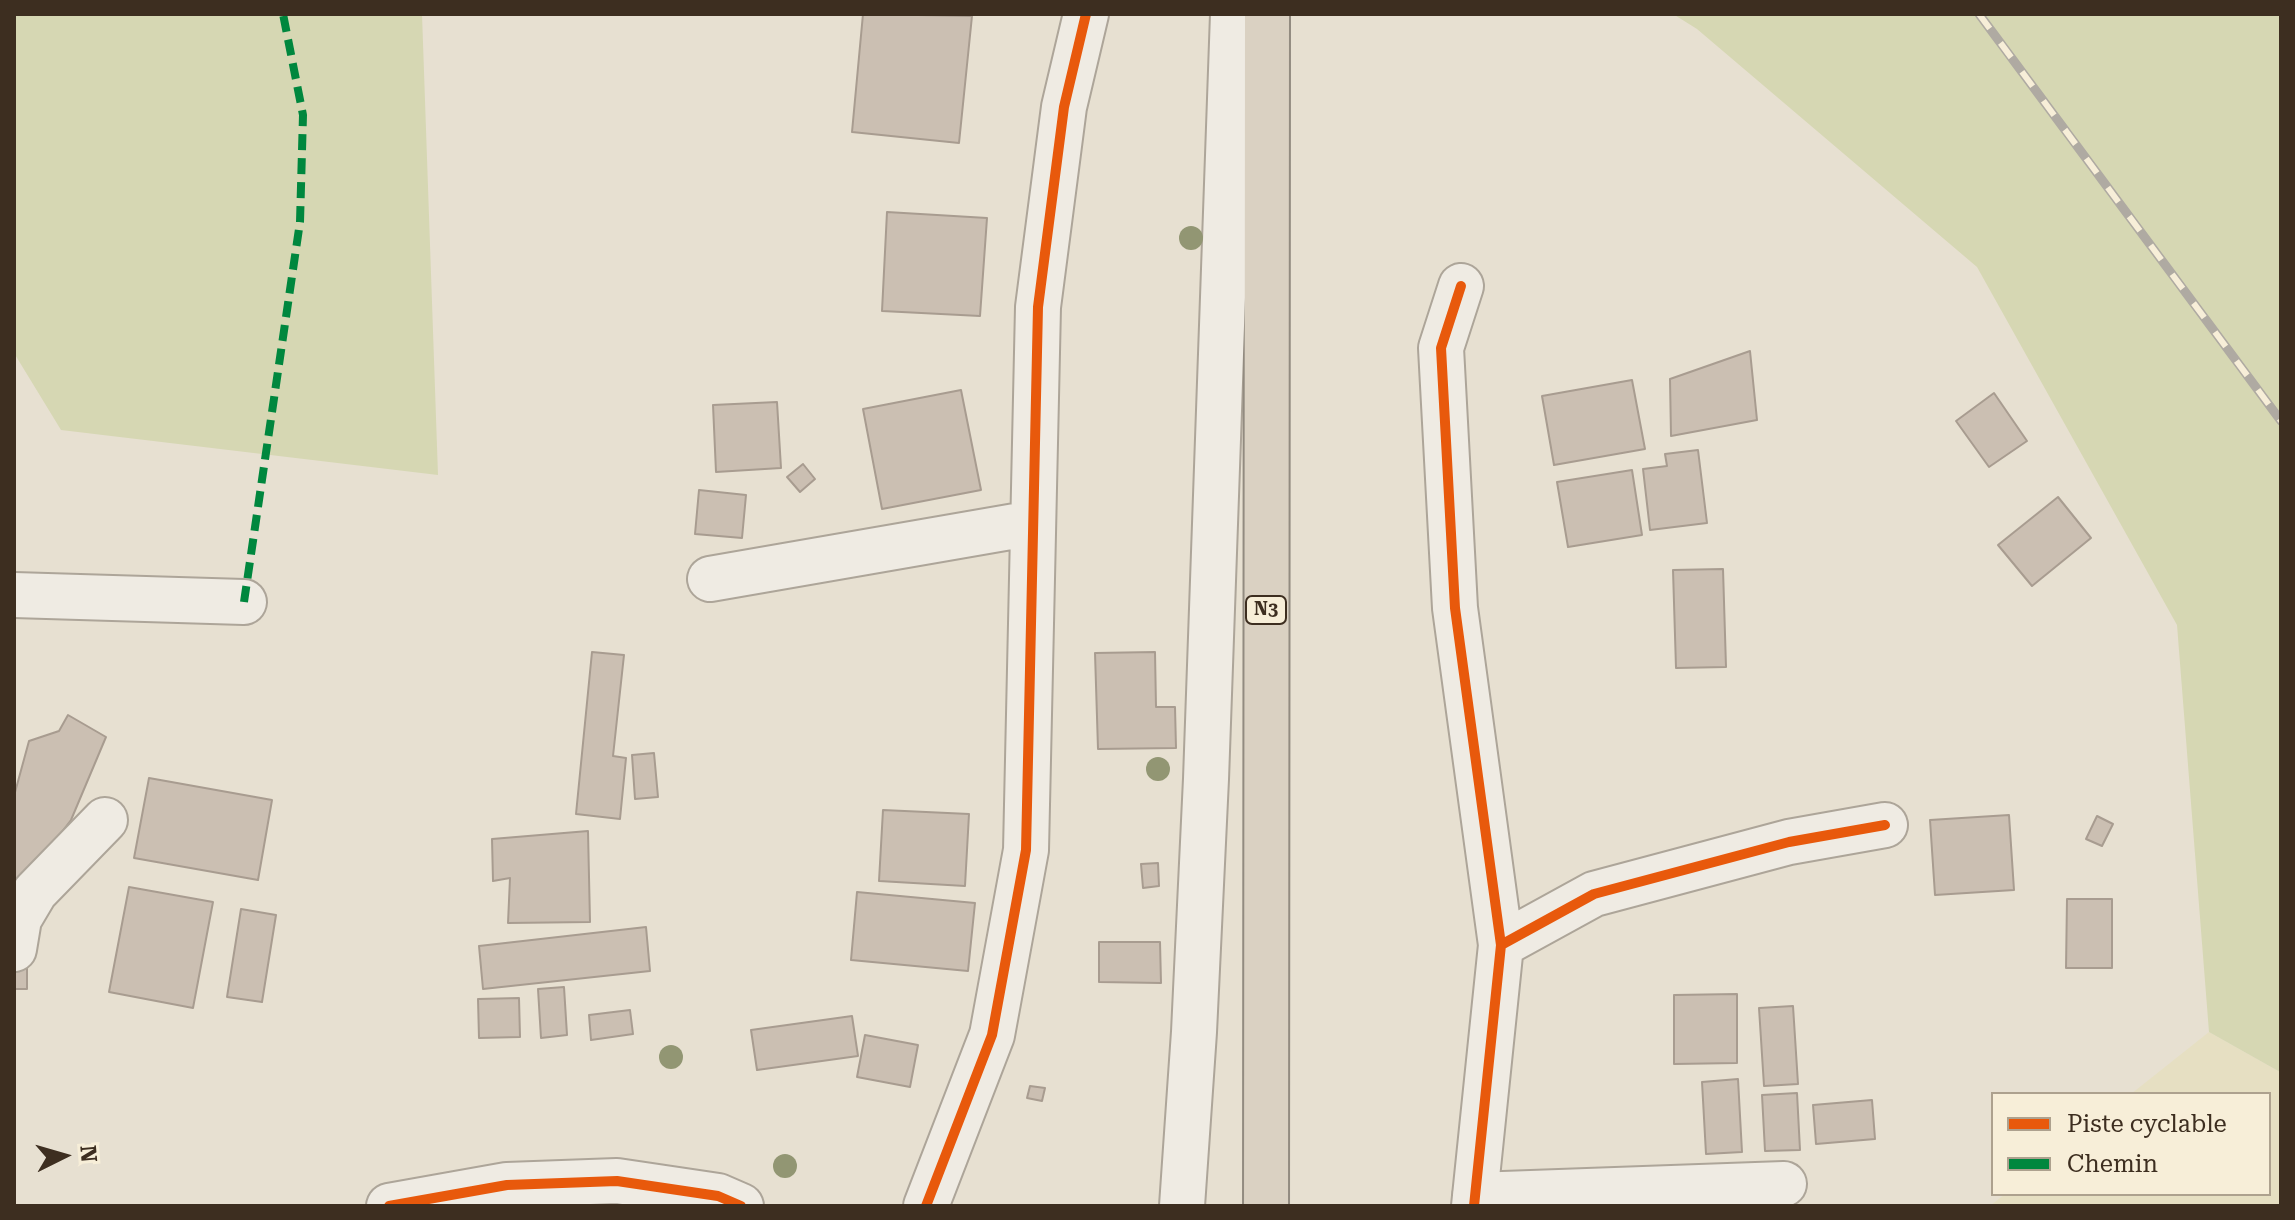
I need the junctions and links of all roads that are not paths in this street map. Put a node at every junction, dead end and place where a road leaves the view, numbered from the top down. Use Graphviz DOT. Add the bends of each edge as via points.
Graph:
graph roads {
  1 [pos="1086,14"];
  2 [pos="1233,14"];
  3 [pos="1267,14"];
  4 [pos="1461,286"];
  5 [pos="1033,523"];
  6 [pos="710,579"];
  7 [pos="14,595"];
  8 [pos="244,602"];
  9 [pos="105,820"];
  10 [pos="1885,825"];
  11 [pos="1501,945"];
  12 [pos="14,949"];
  13 [pos="1784,1184"];
  14 [pos="1474,1201"];
  15 [pos="389,1206"];
  16 [pos="741,1206"];
  17 [pos="926,1206"];
  18 [pos="1182,1206"];
  19 [pos="1266,1206"];
  1 -- 5 [label="street" via="1064,107 1038,307"];
  2 -- 18 [label="street" via="1206,795"];
  3 -- 19 [label="highway, N3"];
  4 -- 11 [label="street" via="1441,348 1455,608"];
  5 -- 6 [label="street"];
  5 -- 17 [label="street" via="1026,850 992,1035"];
  7 -- 8 [label="street"];
  9 -- 12 [label="street" via="35,892 19,919"];
  10 -- 11 [label="street" via="1789,842 1594,894"];
  11 -- 14 [label="street"];
  13 -- 14 [label="street"];
  15 -- 16 [label="street" via="507,1185 617,1181 718,1196"];
}
